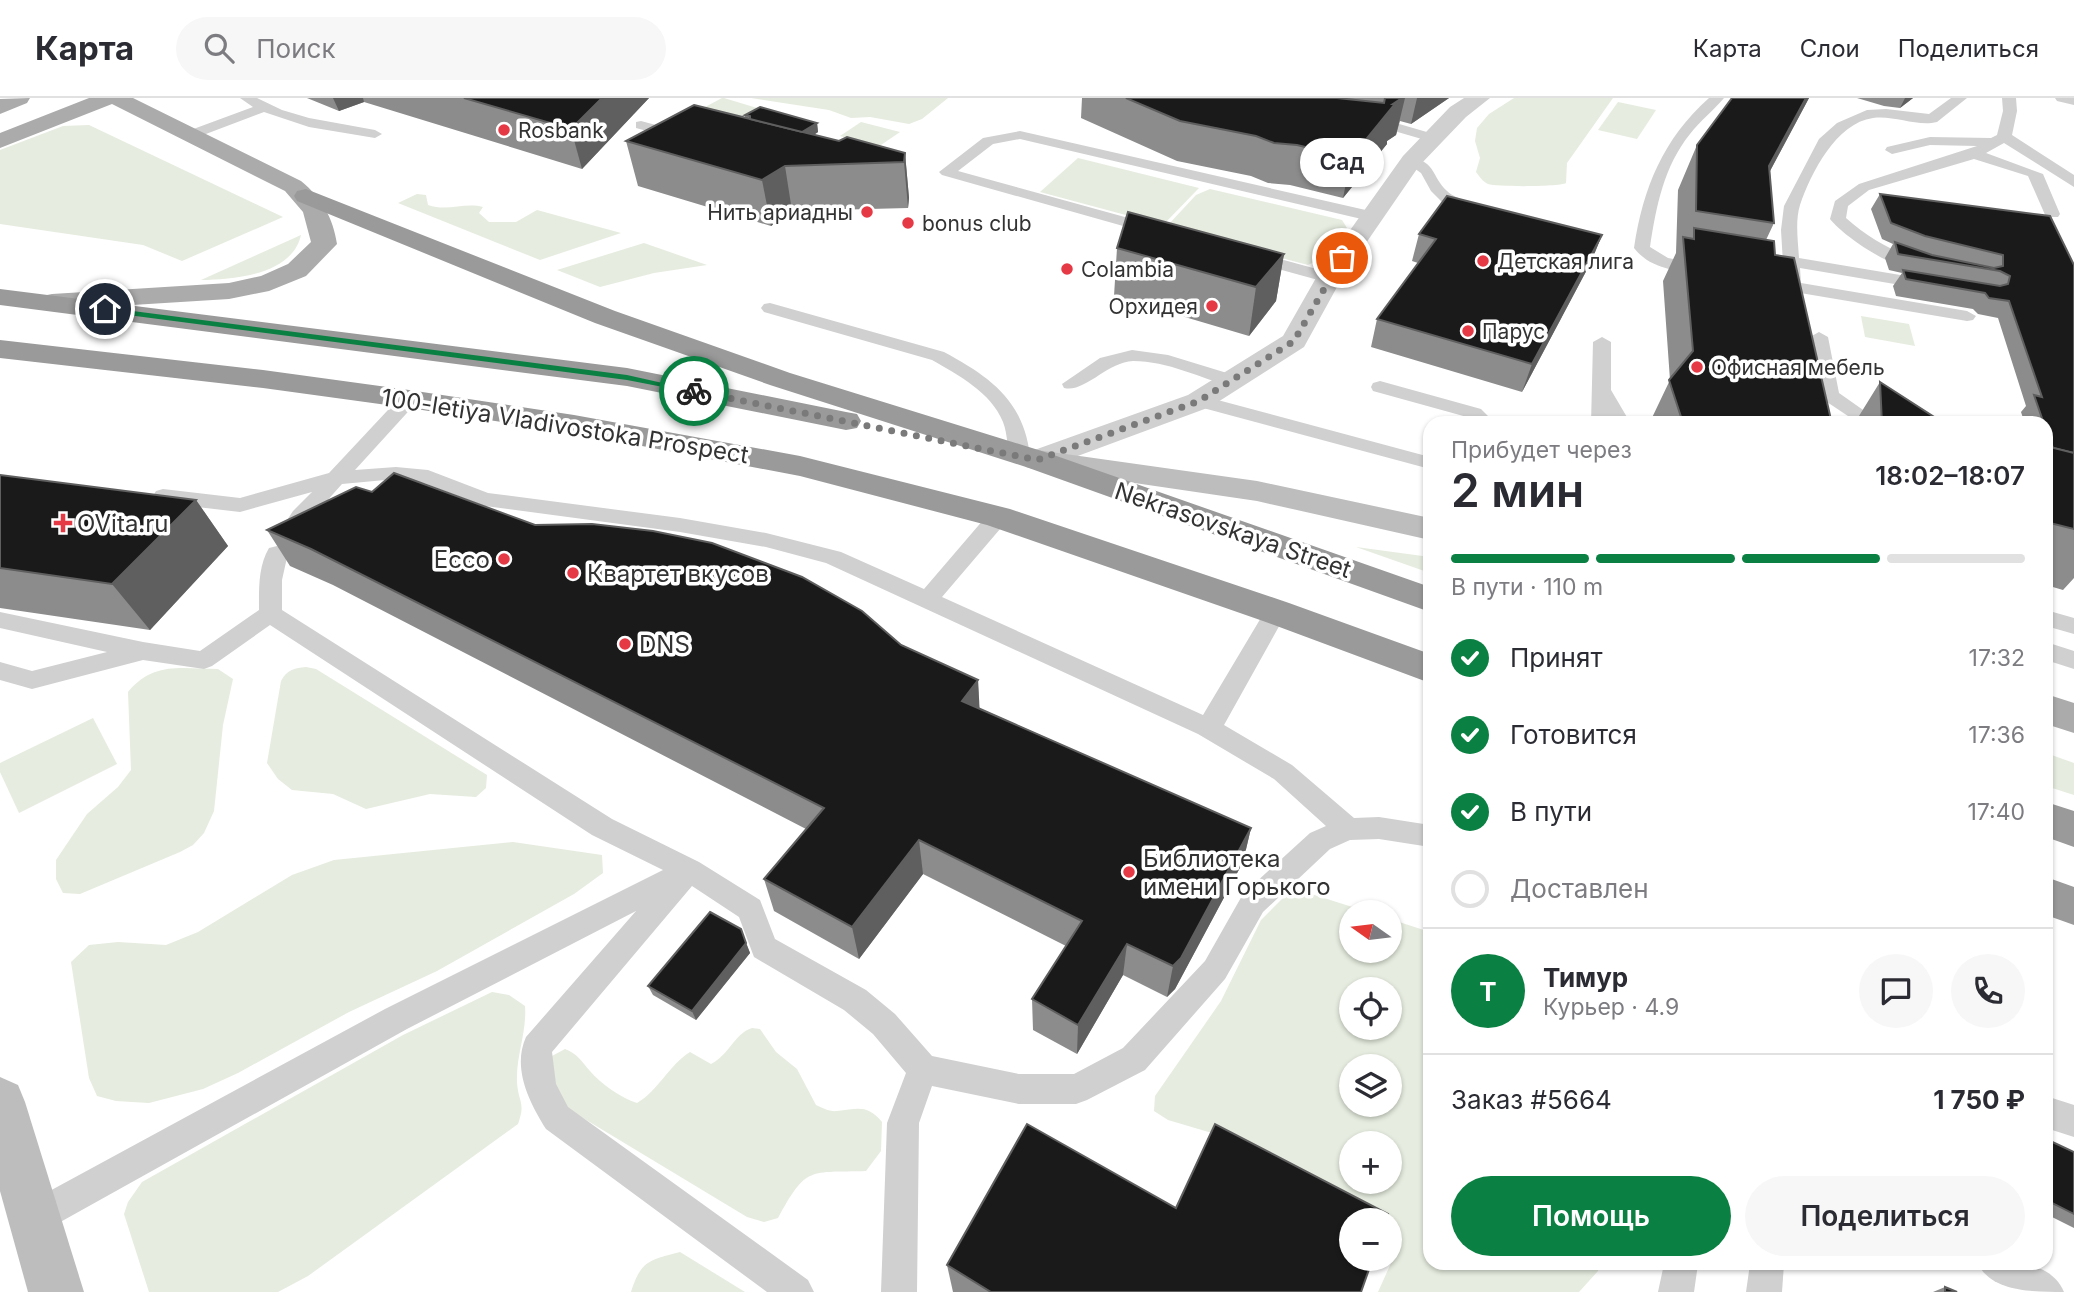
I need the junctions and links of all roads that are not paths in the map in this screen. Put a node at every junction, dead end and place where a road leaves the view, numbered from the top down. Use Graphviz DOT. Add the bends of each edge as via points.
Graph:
graph roads {
  1 [pos="19,98"];
  2 [pos="107,98"];
  3 [pos="116,98"];
  4 [pos="247,98"];
  5 [pos="1479,98"];
  6 [pos="1717,98"];
  7 [pos="1960,98"];
  8 [pos="2009,98"];
  9 [pos="2062,98"];
  10 [pos="2074,101"];
  11 [pos="0,107"];
  12 [pos="262,108"];
  13 [pos="1351,114"];
  14 [pos="641,125"];
  15 [pos="192,134"];
  16 [pos="375,134"];
  17 [pos="1432,138"];
  18 [pos="694,139"];
  19 [pos="1999,139"];
  20 [pos="0,141"];
  21 [pos="1892,150"];
  22 [pos="1974,154"];
  23 [pos="1411,162"];
  24 [pos="2074,182"];
  25 [pos="306,196"];
  26 [pos="1493,214"];
  27 [pos="2052,214"];
  28 [pos="1370,216"];
  29 [pos="1171,234"];
  30 [pos="1237,252"];
  31 [pos="1792,262"];
  32 [pos="1937,269"];
  33 [pos="1715,272"];
  34 [pos="1329,278"];
  35 [pos="1754,280"];
  36 [pos="1793,287"];
  37 [pos="1950,289"];
  38 [pos="0,297"];
  39 [pos="52,302"];
  40 [pos="770,308"];
  41 [pos="1967,316"];
  42 [pos="1819,337"];
  43 [pos="1602,342"];
  44 [pos="0,349"];
  45 [pos="1233,381"];
  46 [pos="1072,384"];
  47 [pos="1380,387"];
  48 [pos="1600,388"];
  49 [pos="409,399"];
  50 [pos="1199,401"];
  51 [pos="1478,416"];
  52 [pos="1601,416"];
  53 [pos="1617,416"];
  54 [pos="1862,416"];
  55 [pos="1029,457"];
  56 [pos="1423,461"];
  57 [pos="336,478"];
  58 [pos="147,495"];
  59 [pos="998,517"];
  60 [pos="1423,527"];
  61 [pos="1423,598"];
  62 [pos="928,599"];
  63 [pos="1276,612"];
  64 [pos="270,614"];
  65 [pos="0,620"];
  66 [pos="2053,620"];
  67 [pos="2074,626"];
  68 [pos="143,651"];
  69 [pos="2053,653"];
  70 [pos="2074,660"];
  71 [pos="1423,666"];
  72 [pos="0,671"];
  73 [pos="2053,711"];
  74 [pos="2074,718"];
  75 [pos="1207,727"];
  76 [pos="2053,822"];
  77 [pos="1348,829"];
  78 [pos="2074,830"];
  79 [pos="1423,835"];
  80 [pos="689,870"];
  81 [pos="2053,898"];
  82 [pos="2074,906"];
  83 [pos="923,1069"];
  84 [pos="1,1114"];
  85 [pos="2053,1114"];
  86 [pos="2074,1121"];
  87 [pos="34,1219"];
  88 [pos="1680,1270"];
  89 [pos="1766,1270"];
  90 [pos="2006,1270"];
  91 [pos="56,1292"];
  92 [pos="796,1292"];
  93 [pos="899,1292"];
  94 [pos="1676,1292"];
  95 [pos="1764,1292"];
  96 [pos="2046,1292"];
  1 -- 11 [label="main road"];
  2 -- 20 [label="main road"];
  3 -- 15 [label="main road"];
  4 -- 12 [label="lane"];
  5 -- 17 [label="street"];
  6 -- 33 [label="lane" via="1667,154 1648,200 1642,248 1663,263"];
  7 -- 31 [label="lane" via="1932,119 1867,114 1842,126 1824,142 1792,206"];
  8 -- 19 [label="lane" via="2010,111"];
  9 -- 10 [label="lane"];
  12 -- 15 [label="lane"];
  12 -- 16 [label="lane" via="299,122"];
  13 -- 17 [label="lane"];
  14 -- 18 [label="lane"];
  15 -- 25 [label="main road"];
  17 -- 23 [label="street"];
  19 -- 21 [label="lane" via="1930,141"];
  19 -- 22 [label="lane"];
  19 -- 24 [label="lane" via="2033,152"];
  22 -- 27 [label="lane" via="2033,173"];
  22 -- 32 [label="lane" via="1864,187 1841,204 1838,219 1848,229 1894,256"];
  23 -- 26 [label="lane" via="1432,174 1440,192 1459,205"];
  23 -- 28 [label="street"];
  25 -- 39 [label="main road" via="321,220 324,244 297,270 269,283"];
  25 -- 55 [label="highway" via="605,317 780,379"];
  28 -- 29 [label="lane" via="1020,135 988,141 947,172"];
  28 -- 34 [label="street"];
  30 -- 34 [label="lane"];
  31 -- 36 [label="lane"];
  31 -- 37 [label="lane"];
  34 -- 45 [label="street" via="1294,341"];
  35 -- 36 [label="lane"];
  36 -- 41 [label="lane"];
  38 -- 39 [label="highway"];
  39 -- 55 [label="highway" via="627,377"];
  40 -- 55 [label="lane" via="938,356 956,366 982,383 1012,415"];
  42 -- 54 [label="lane" via="1831,396"];
  43 -- 48 [label="lane"];
  44 -- 49 [label="highway, 100-letiya Vladivostoka Prospect"];
  45 -- 46 [label="lane" via="1154,358 1128,356 1106,362"];
  45 -- 50 [label="street"];
  47 -- 51 [label="lane"];
  48 -- 52 [label="lane"];
  48 -- 53 [label="lane"];
  49 -- 57 [label="lane"];
  49 -- 59 [label="highway, 100-letiya Vladivostoka Prospect" via="800,466"];
  50 -- 55 [label="street"];
  50 -- 56 [label="lane"];
  55 -- 60 [label="main road" via="1257,491"];
  55 -- 61 [label="highway, Nekrasovskaya Street"];
  57 -- 58 [label="lane" via="240,505"];
  57 -- 62 [label="lane" via="396,473 428,477 485,499 766,540 833,557"];
  57 -- 64 [label="lane" via="301,516 281,547 271,580"];
  59 -- 62 [label="lane"];
  59 -- 63 [label="highway, 100-letiya Vladivostoka Prospect"];
  62 -- 75 [label="lane"];
  63 -- 71 [label="highway"];
  63 -- 75 [label="lane"];
  64 -- 68 [label="lane" via="204,660"];
  64 -- 80 [label="lane" via="602,827"];
  65 -- 68 [label="lane"];
  66 -- 67 [label="lane"];
  68 -- 72 [label="lane" via="32,680"];
  69 -- 70 [label="lane"];
  73 -- 74 [label="main road"];
  75 -- 77 [label="lane" via="1283,772"];
  76 -- 78 [label="highway"];
  77 -- 79 [label="lane"];
  77 -- 83 [label="lane" via="1320,841 1253,903 1215,970 1134,1059 1076,1089 1019,1089"];
  80 -- 83 [label="lane" via="750,909 764,948 855,1000 884,1024"];
  80 -- 87 [label="lane" via="396,1019"];
  80 -- 92 [label="lane" via="537,1046 541,1095 557,1118"];
  81 -- 82 [label="highway"];
  83 -- 93 [label="lane" via="904,1123"];
  84 -- 87 [label="main road"];
  85 -- 86 [label="lane"];
  87 -- 91 [label="main road"];
  88 -- 94 [label="lane"];
  89 -- 95 [label="lane"];
  90 -- 96 [label="lane"];
}
